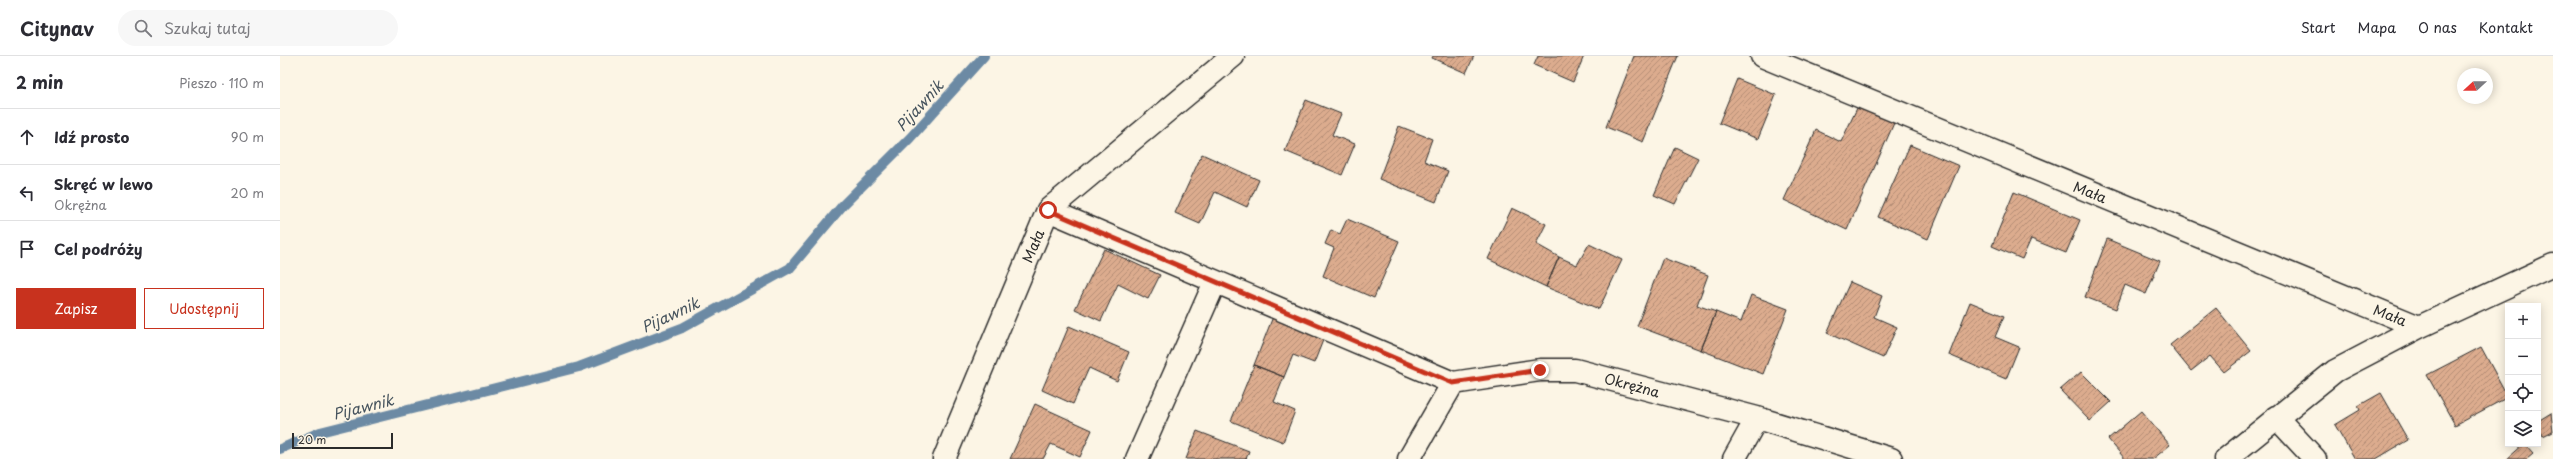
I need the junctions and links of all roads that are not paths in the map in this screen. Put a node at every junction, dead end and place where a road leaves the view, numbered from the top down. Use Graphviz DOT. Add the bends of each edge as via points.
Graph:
graph roads {
  1 [pos="1233,56"];
  2 [pos="1762,56"];
  3 [pos="1048,210"];
  4 [pos="2553,265"];
  5 [pos="1215,282"];
  6 [pos="2419,328"];
  7 [pos="1453,383"];
  8 [pos="2276,417"];
  9 [pos="1757,418"];
  10 [pos="944,459"];
  11 [pos="1138,459"];
  12 [pos="1409,459"];
  13 [pos="1734,459"];
  14 [pos="1891,459"];
  15 [pos="2226,459"];
  16 [pos="2315,459"];
  1 -- 3 [label="street, Mała"];
  2 -- 6 [label="street, Mała"];
  3 -- 5 [label="street"];
  3 -- 10 [label="street, Mała"];
  4 -- 6 [label="street"];
  5 -- 7 [label="street"];
  5 -- 11 [label="street"];
  6 -- 8 [label="street" via="2335,371"];
  7 -- 9 [label="street, Okrężna" via="1540,370 1575,370"];
  7 -- 12 [label="street"];
  8 -- 15 [label="street"];
  8 -- 16 [label="street"];
  9 -- 13 [label="street"];
  9 -- 14 [label="street, Okrężna"];
}
